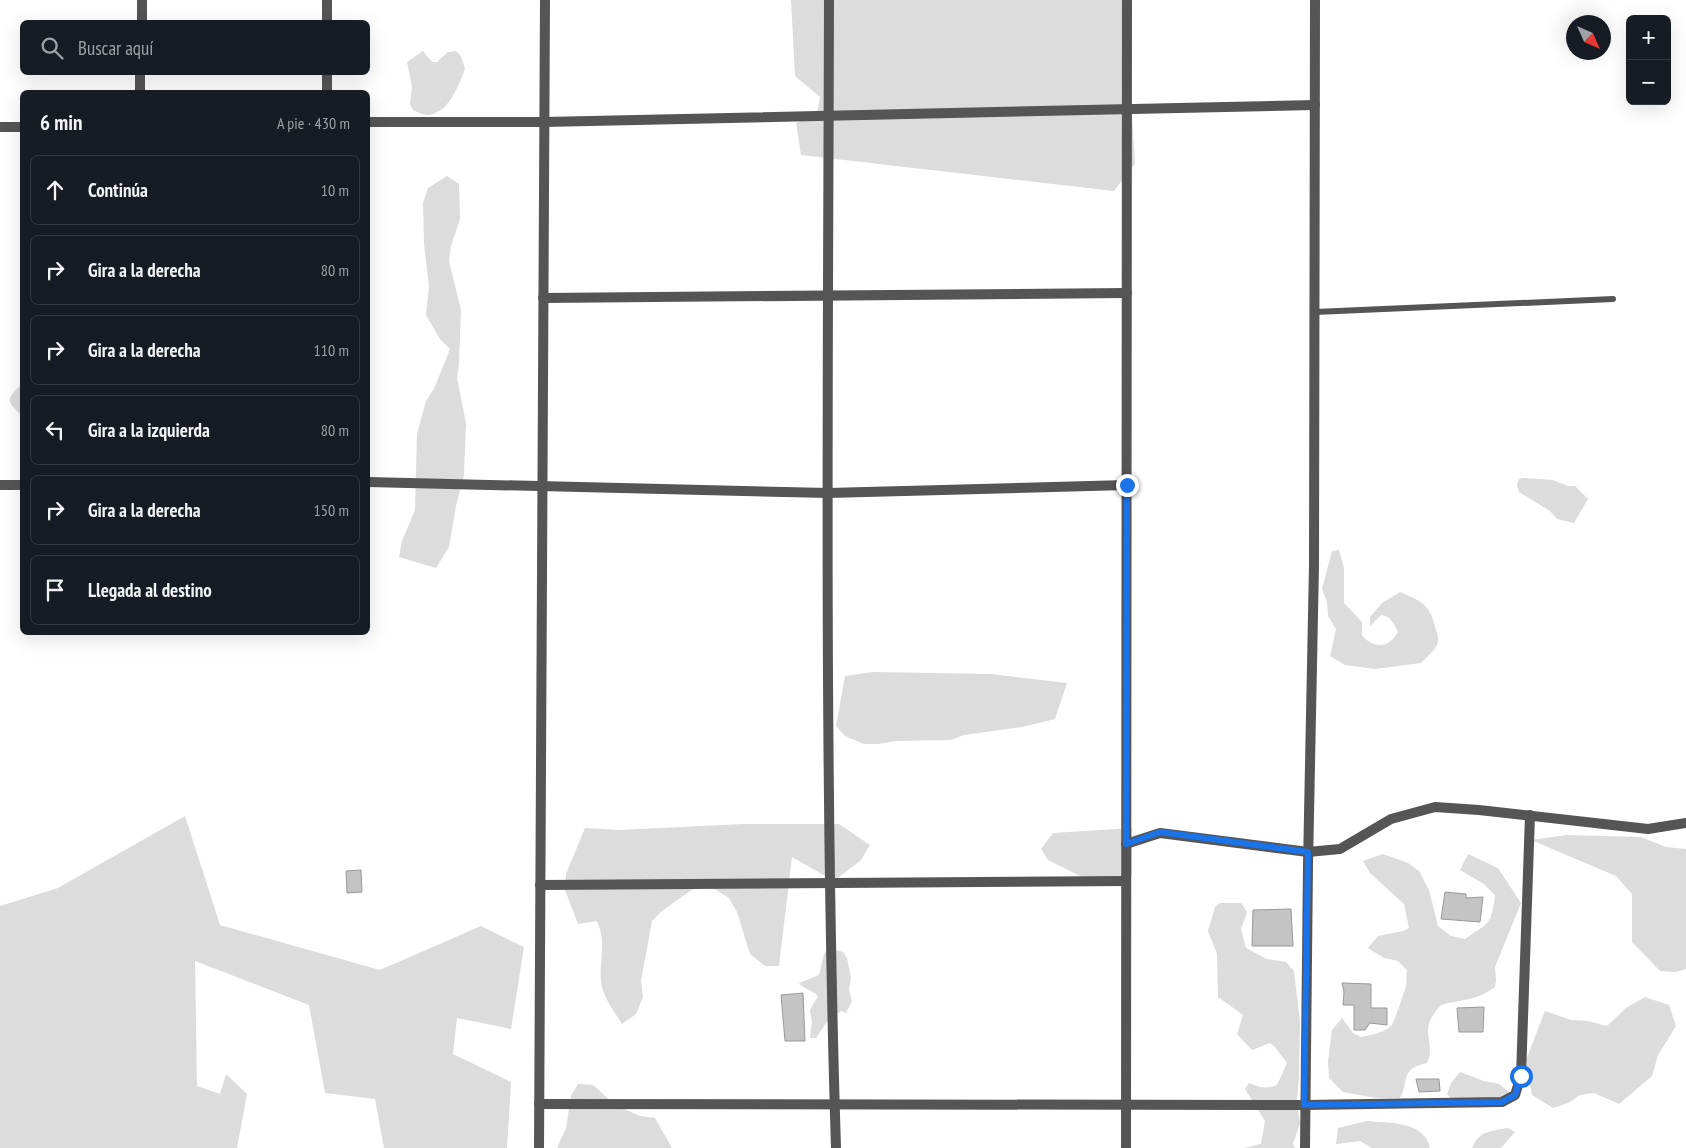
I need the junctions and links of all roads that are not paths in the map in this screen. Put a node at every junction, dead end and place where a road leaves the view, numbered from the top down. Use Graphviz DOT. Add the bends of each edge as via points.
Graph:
graph roads {
  1 [pos="142,0"];
  2 [pos="327,0"];
  3 [pos="545,0"];
  4 [pos="829,0"];
  5 [pos="1127,0"];
  6 [pos="1315,0"];
  7 [pos="142,20"];
  8 [pos="327,20"];
  9 [pos="140,75"];
  10 [pos="327,75"];
  11 [pos="140,90"];
  12 [pos="327,90"];
  13 [pos="1315,105"];
  14 [pos="1127,109"];
  15 [pos="828,115"];
  16 [pos="370,122"];
  17 [pos="544,122"];
  18 [pos="0,127"];
  19 [pos="20,127"];
  20 [pos="1127,293"];
  21 [pos="828,295"];
  22 [pos="543,298"];
  23 [pos="1613,299"];
  24 [pos="1314,312"];
  25 [pos="370,482"];
  26 [pos="0,485"];
  27 [pos="1127,485"];
  28 [pos="20,486"];
  29 [pos="542,486"];
  30 [pos="828,493"];
  31 [pos="1530,816"];
  32 [pos="1686,823"];
  33 [pos="1126,844"];
  34 [pos="1308,852"];
  35 [pos="1126,881"];
  36 [pos="830,883"];
  37 [pos="540,885"];
  38 [pos="539,1104"];
  39 [pos="835,1104"];
  40 [pos="1126,1104"];
  41 [pos="1304,1105"];
  42 [pos="539,1148"];
  43 [pos="836,1148"];
  44 [pos="1126,1148"];
  45 [pos="1305,1148"];
  1 -- 7 [label="street"];
  2 -- 8 [label="street"];
  3 -- 17 [label="street"];
  4 -- 15 [label="street"];
  5 -- 14 [label="street"];
  6 -- 13 [label="street"];
  9 -- 11 [label="street"];
  10 -- 12 [label="street"];
  13 -- 14 [label="street"];
  13 -- 24 [label="street"];
  14 -- 15 [label="street"];
  14 -- 20 [label="street"];
  15 -- 17 [label="street"];
  15 -- 21 [label="street"];
  16 -- 17 [label="street"];
  17 -- 22 [label="street"];
  18 -- 19 [label="street"];
  20 -- 21 [label="street"];
  20 -- 27 [label="street"];
  21 -- 22 [label="street"];
  21 -- 30 [label="street"];
  22 -- 29 [label="street"];
  23 -- 24 [label="lane"];
  24 -- 34 [label="street" via="1314,565"];
  25 -- 29 [label="street"];
  26 -- 28 [label="street"];
  27 -- 30 [label="street"];
  27 -- 33 [label="street"];
  29 -- 30 [label="street"];
  29 -- 37 [label="street"];
  30 -- 36 [label="street"];
  31 -- 32 [label="street" via="1648,829"];
  31 -- 34 [label="street" via="1435,807 1391,819 1340,849"];
  31 -- 41 [label="street" via="1521,1076 1515,1095 1502,1102"];
  33 -- 34 [label="street" via="1160,832"];
  33 -- 35 [label="street"];
  34 -- 41 [label="street"];
  35 -- 36 [label="street"];
  35 -- 40 [label="street"];
  36 -- 37 [label="street"];
  36 -- 39 [label="street"];
  37 -- 38 [label="street"];
  38 -- 39 [label="street"];
  38 -- 42 [label="street"];
  39 -- 40 [label="street"];
  39 -- 43 [label="street"];
  40 -- 41 [label="street"];
  40 -- 44 [label="street"];
  41 -- 45 [label="street"];
}
